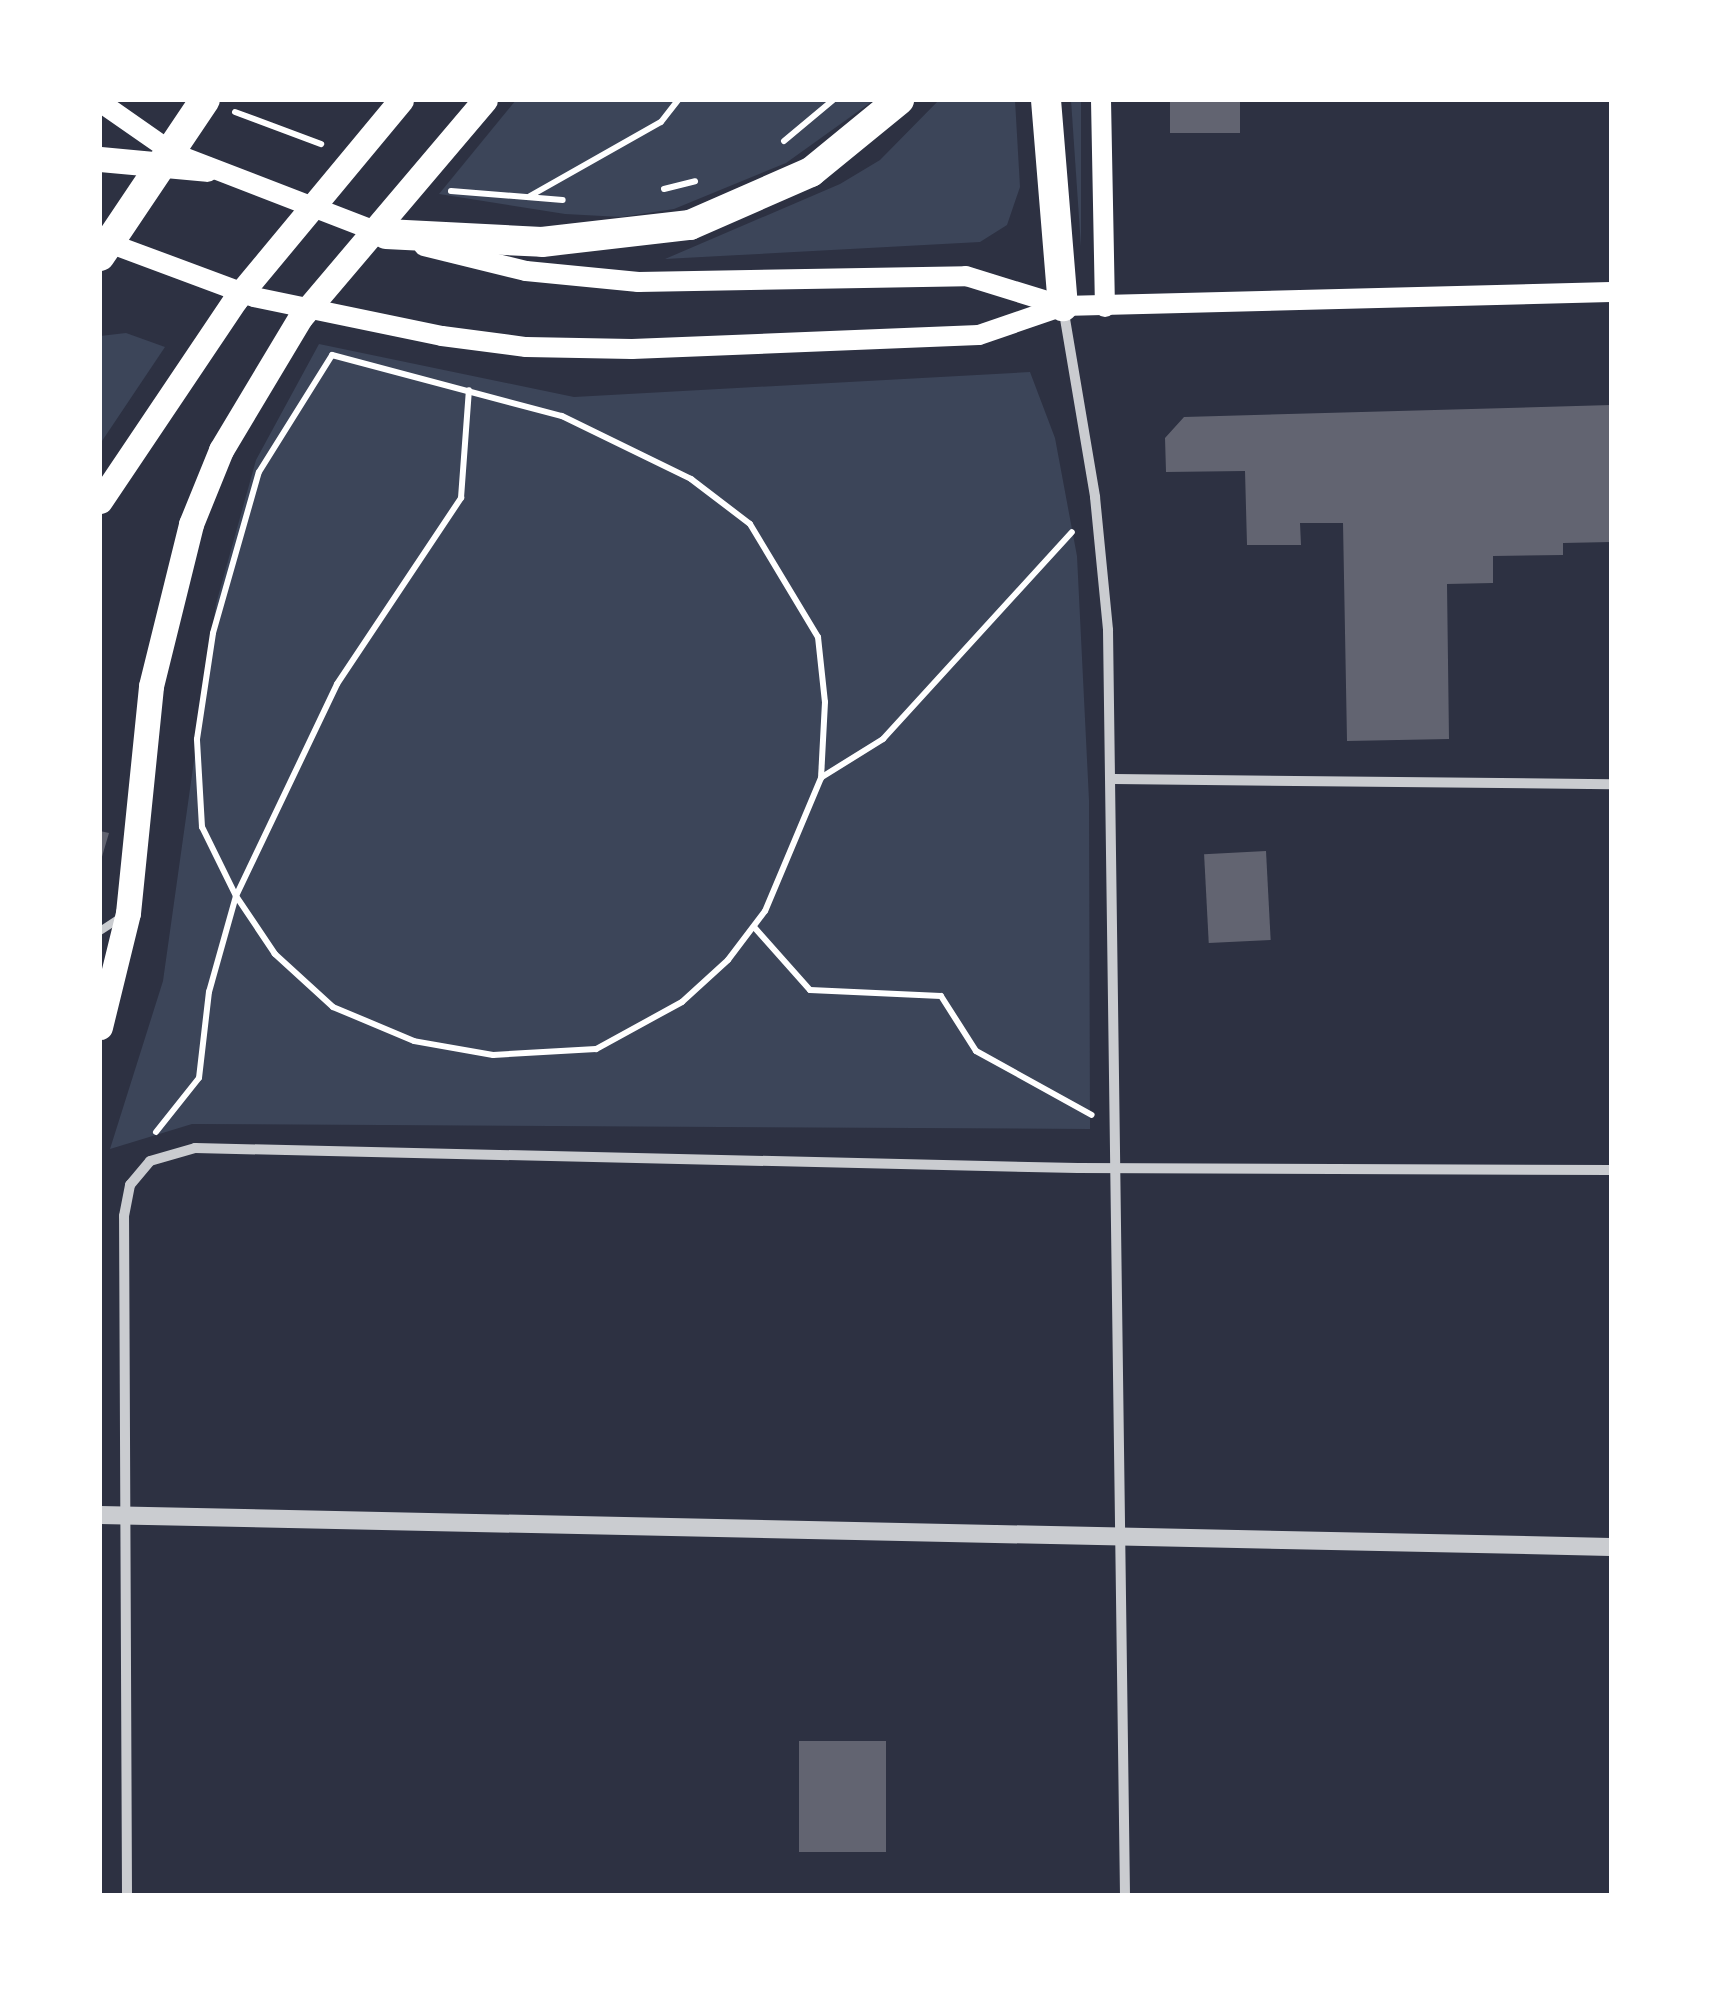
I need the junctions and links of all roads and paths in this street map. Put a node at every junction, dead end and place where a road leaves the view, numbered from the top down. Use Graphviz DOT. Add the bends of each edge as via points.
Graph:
graph roads {
  1 [pos="206,100"];
  2 [pos="401,100"];
  3 [pos="484,100"];
  4 [pos="678,100"];
  5 [pos="833,100"];
  6 [pos="899,100"];
  7 [pos="1046,100"];
  8 [pos="1101,100"];
  9 [pos="100,102"];
  10 [pos="772,146"];
  11 [pos="100,159"];
  12 [pos="216,172"];
  13 [pos="712,174"];
  14 [pos="450,191"];
  15 [pos="649,192"];
  16 [pos="529,196"];
  17 [pos="582,200"];
  18 [pos="386,234"];
  19 [pos="100,240"];
  20 [pos="100,256"];
  21 [pos="1611,292"];
  22 [pos="1063,306"];
  23 [pos="1105,307"];
  24 [pos="469,390"];
  25 [pos="1096,497"];
  26 [pos="100,502"];
  27 [pos="821,778"];
  28 [pos="1114,780"];
  29 [pos="1611,784"];
  30 [pos="236,896"];
  31 [pos="128,913"];
  32 [pos="754,927"];
  33 [pos="100,931"];
  34 [pos="100,1027"];
  35 [pos="1117,1129"];
  36 [pos="195,1148"];
  37 [pos="1118,1168"];
  38 [pos="1611,1170"];
  39 [pos="100,1515"];
  40 [pos="130,1516"];
  41 [pos="1122,1542"];
  42 [pos="1611,1547"];
  43 [pos="126,1895"];
  44 [pos="1125,1895"];
  1 -- 20 [label="highway"];
  2 -- 26 [label="main road" via="190,362"];
  3 -- 31 [label="main road" via="336,272 259,380 191,524 140,758"];
  4 -- 16 [label="path" via="660,122"];
  5 -- 10 [label="path"];
  6 -- 18 [label="highway" via="811,172 690,225 542,242"];
  7 -- 22 [label="highway"];
  8 -- 23 [label="main road"];
  9 -- 12 [label="main road" via="150,140"];
  11 -- 12 [label="main road"];
  12 -- 18 [label="main road"];
  13 -- 15 [label="path"];
  14 -- 16 [label="path"];
  16 -- 17 [label="path"];
  18 -- 22 [label="main road" via="493,264 585,279 697,284 966,276"];
  19 -- 22 [label="main road" via="254,297 354,320 559,349 978,335"];
  21 -- 23 [label="main road"];
  22 -- 23 [label="main road"];
  22 -- 25 [label="street"];
  24 -- 27 [label="path" via="562,416 625,444 691,479 750,524 818,637 825,702"];
  24 -- 30 [label="path" via="461,498 337,684"];
  24 -- 30 [label="path" via="332,355 259,472 213,632 197,739 202,827"];
  25 -- 27 [label="path" via="1056,556 883,739"];
  25 -- 28 [label="street"];
  27 -- 32 [label="path"];
  28 -- 29 [label="street"];
  28 -- 35 [label="street"];
  30 -- 32 [label="path" via="275,954 333,1007 414,1041 493,1055 596,1049 646,1026 694,992"];
  30 -- 36 [label="path" via="209,992 199,1078 155,1132"];
  31 -- 33 [label="lane"];
  31 -- 34 [label="main road"];
  32 -- 35 [label="path" via="810,990 942,996 976,1051"];
  35 -- 37 [label="street"];
  36 -- 37 [label="street"];
  36 -- 40 [label="street" via="150,1161 127,1199"];
  37 -- 38 [label="street"];
  37 -- 41 [label="street"];
  39 -- 40 [label="street"];
  40 -- 41 [label="street"];
  40 -- 43 [label="street"];
  41 -- 42 [label="street"];
  41 -- 44 [label="street"];
}
